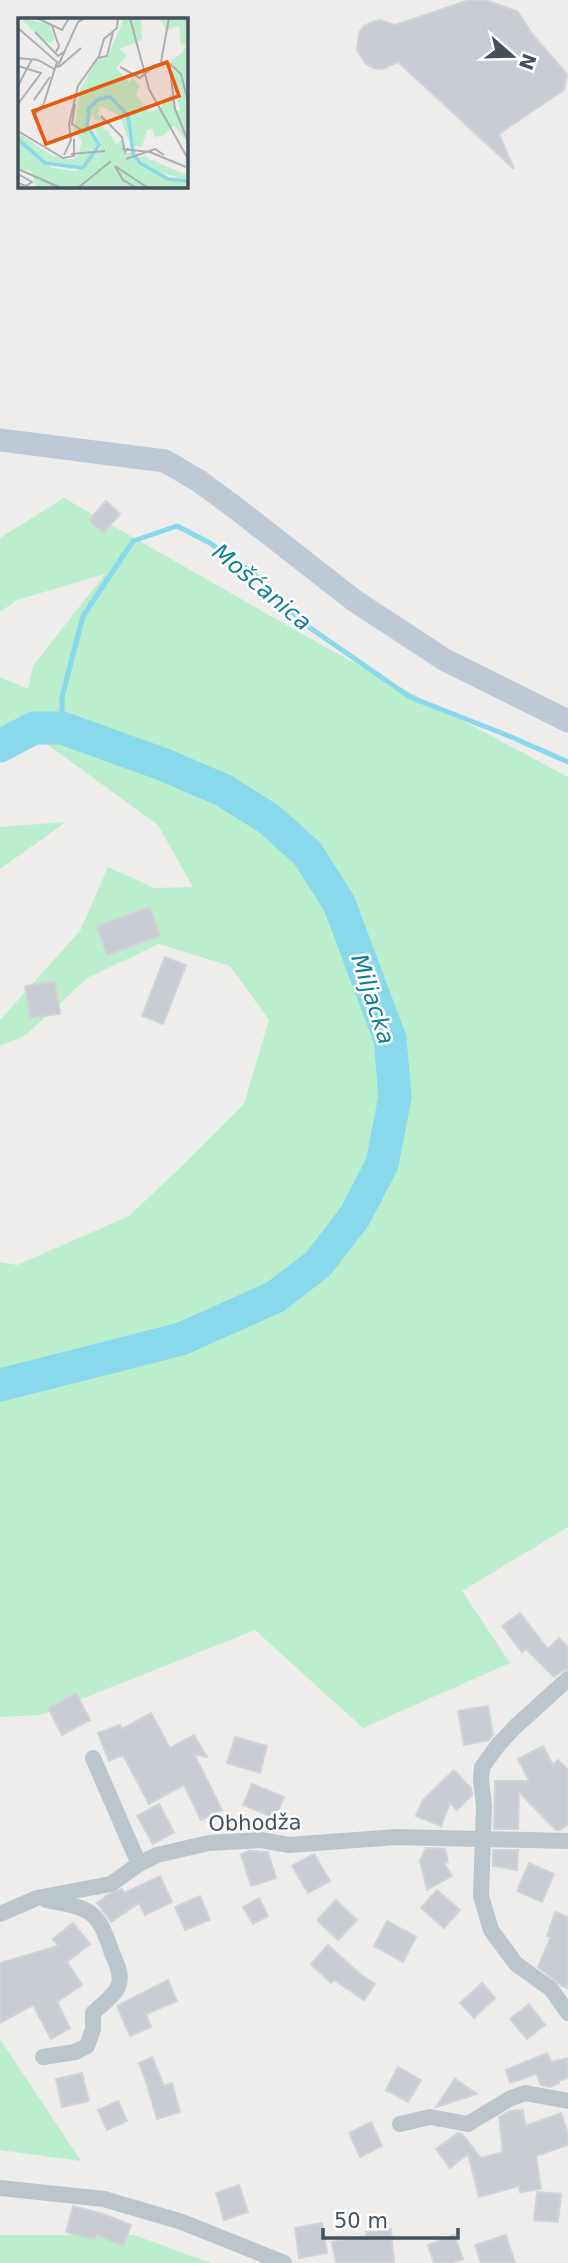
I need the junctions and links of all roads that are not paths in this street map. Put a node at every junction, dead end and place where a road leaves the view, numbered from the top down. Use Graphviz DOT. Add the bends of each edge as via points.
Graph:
graph roads {
  1 [pos="0,440"];
  2 [pos="568,721"];
  3 [pos="568,1679"];
  4 [pos="93,1758"];
  5 [pos="483,1837"];
  6 [pos="568,1841"];
  7 [pos="139,1864"];
  8 [pos="37,1898"];
  9 [pos="0,1914"];
  10 [pos="568,2013"];
  11 [pos="43,2057"];
  12 [pos="568,2101"];
  13 [pos="400,2123"];
  14 [pos="0,2188"];
  15 [pos="284,2263"];
  1 -- 2 [label="main road" via="165,461 199,481 355,601 445,660"];
  3 -- 5 [label="street" via="516,1726 482,1767"];
  4 -- 7 [label="street"];
  5 -- 6 [label="street, Obhodža"];
  5 -- 7 [label="street, Obhodža" via="209,1843"];
  5 -- 10 [label="street" via="481,1896 491,1930 516,1964 551,1989"];
  7 -- 8 [label="street, Obhodža" via="111,1884"];
  8 -- 9 [label="street, Obhodža"];
  8 -- 11 [label="street" via="88,1911 99,1919 121,1977 118,1987 93,2012 87,2046"];
  12 -- 13 [label="street" via="524,2093 468,2124 430,2117"];
  14 -- 15 [label="street" via="104,2199 182,2222"];
}
